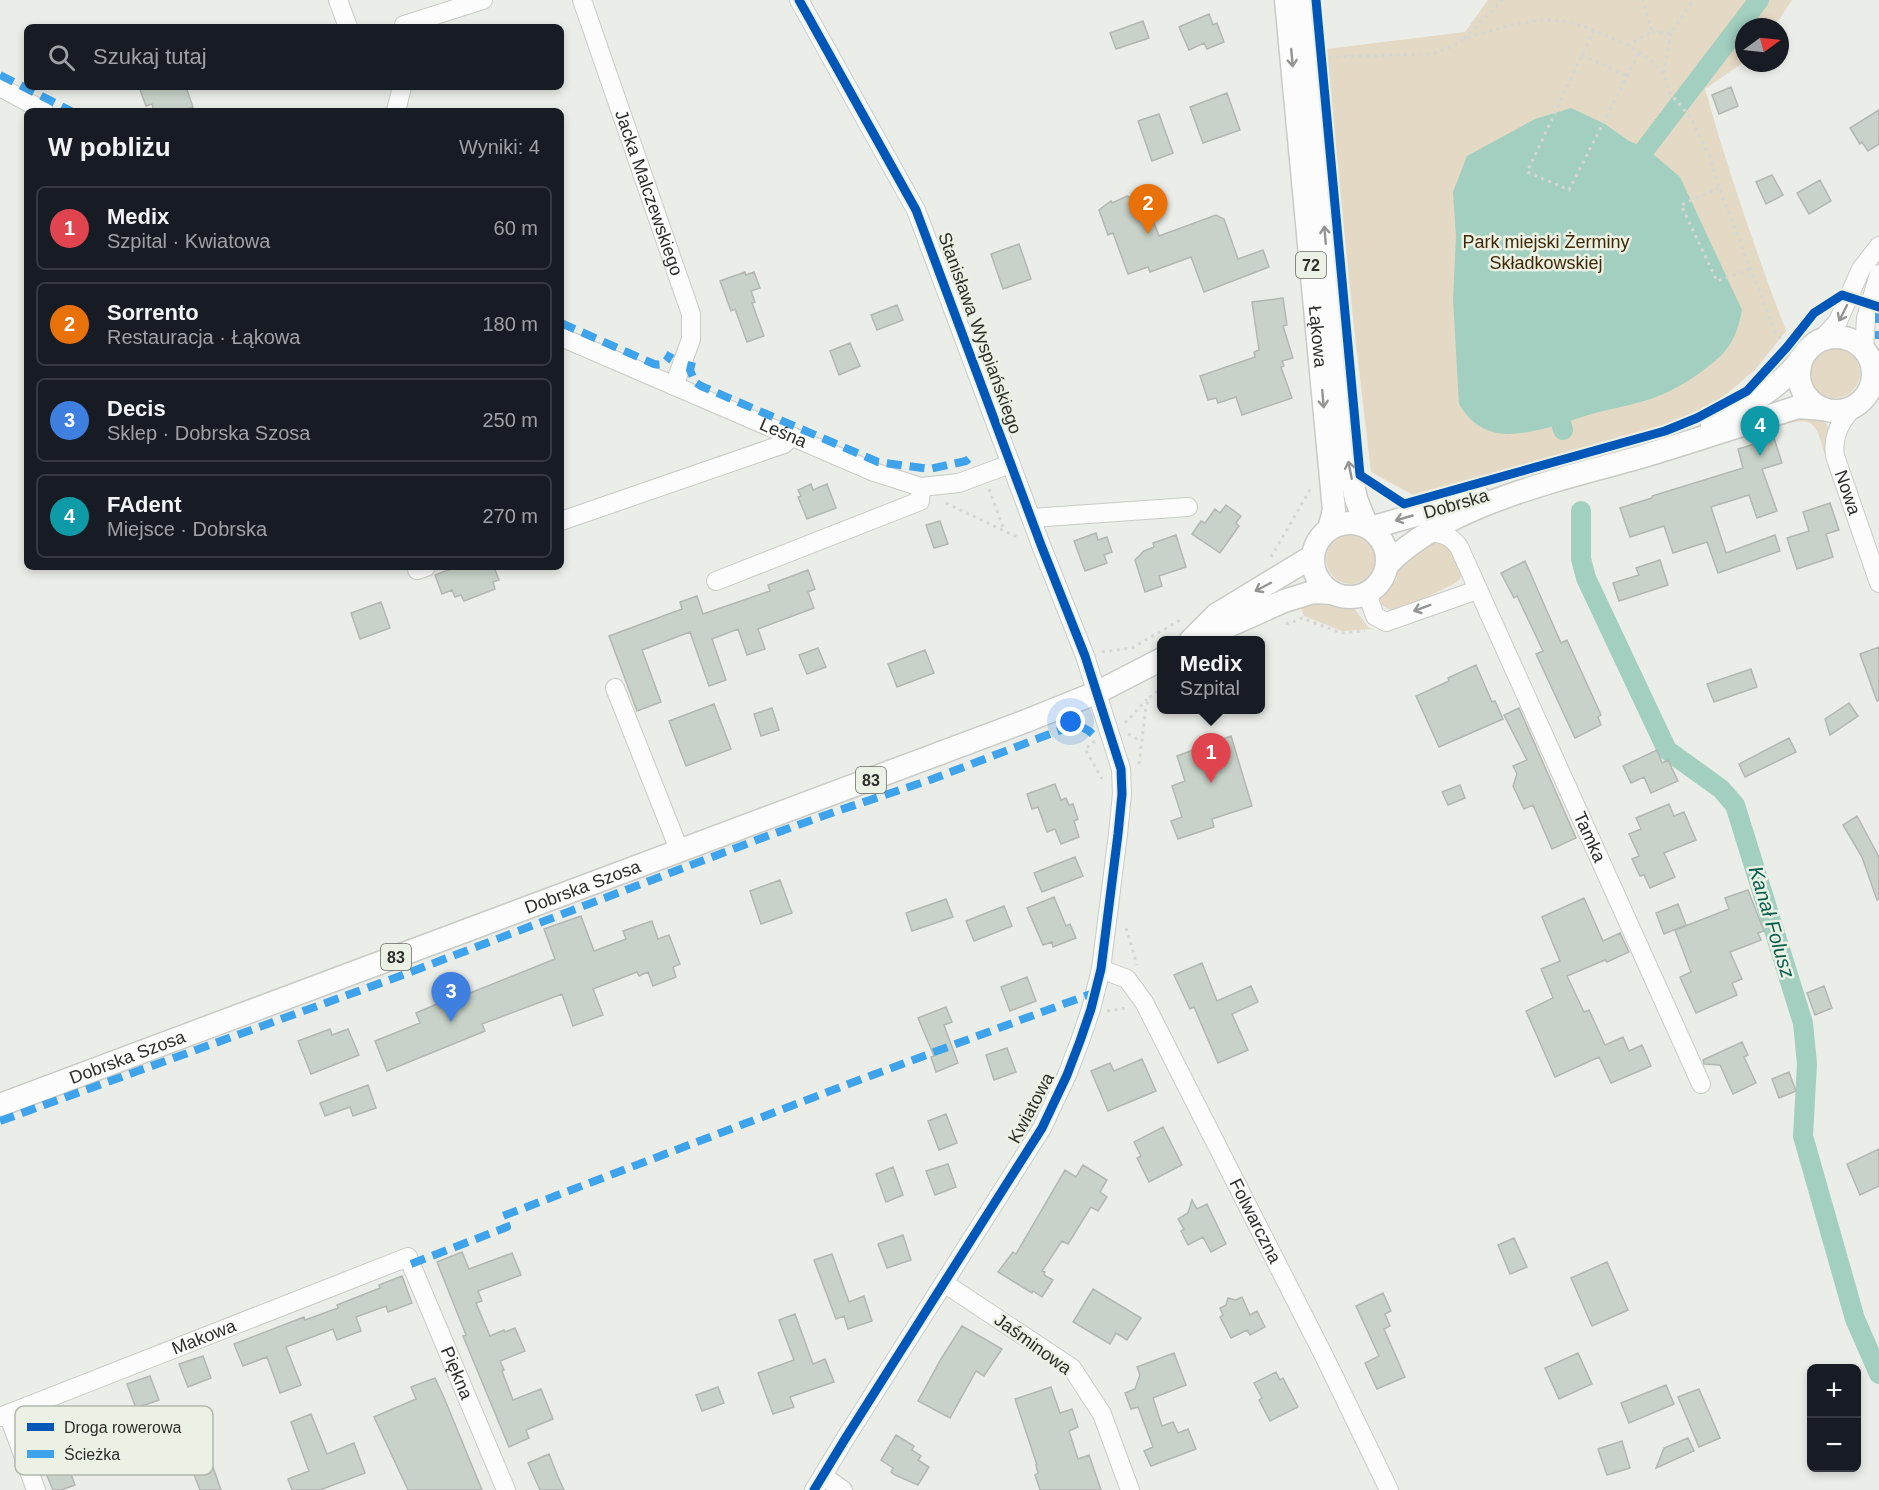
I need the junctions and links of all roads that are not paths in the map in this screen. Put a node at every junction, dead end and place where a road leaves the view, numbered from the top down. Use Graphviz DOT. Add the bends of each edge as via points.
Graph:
graph roads {
  1 [pos="338,0"];
  2 [pos="483,0"];
  3 [pos="582,0"];
  4 [pos="799,0"];
  5 [pos="1286,0"];
  6 [pos="1304,0"];
  7 [pos="347,24"];
  8 [pos="408,24"];
  9 [pos="0,87"];
  10 [pos="401,90"];
  11 [pos="38,108"];
  12 [pos="397,108"];
  13 [pos="1879,246"];
  14 [pos="1879,274"];
  15 [pos="564,338"];
  16 [pos="1822,339"];
  17 [pos="1794,348"];
  18 [pos="1871,359"];
  19 [pos="674,386"];
  20 [pos="1865,401"];
  21 [pos="1824,409"];
  22 [pos="792,436"];
  23 [pos="1679,444"];
  24 [pos="1010,464"];
  25 [pos="1543,484"];
  26 [pos="920,491"];
  27 [pos="1188,507"];
  28 [pos="1031,518"];
  29 [pos="564,519"];
  30 [pos="1368,527"];
  31 [pos="1329,529"];
  32 [pos="1431,532"];
  33 [pos="1313,556"];
  34 [pos="1387,565"];
  35 [pos="716,580"];
  36 [pos="1879,583"];
  37 [pos="1477,590"];
  38 [pos="1333,593"];
  39 [pos="1367,594"];
  40 [pos="1195,636"];
  41 [pos="1206,636"];
  42 [pos="1157,661"];
  43 [pos="615,687"];
  44 [pos="1098,692"];
  45 [pos="680,852"];
  46 [pos="1101,969"];
  47 [pos="1701,1084"];
  48 [pos="0,1105"];
  49 [pos="408,1257"];
  50 [pos="944,1283"];
  51 [pos="27,1406"];
  52 [pos="4,1415"];
  53 [pos="15,1441"];
  54 [pos="30,1475"];
  55 [pos="819,1483"];
  56 [pos="36,1490"];
  57 [pos="506,1490"];
  58 [pos="843,1490"];
  59 [pos="1130,1490"];
  60 [pos="1389,1490"];
  1 -- 7 [label="street"];
  2 -- 8 [label="street"];
  3 -- 19 [label="street, Jacka Malczewskiego" via="691,314 692,339"];
  4 -- 24 [label="street, Stanisława Wyspiańskiego" via="916,210"];
  5 -- 31 [label="main road, Łąkowa / 72, one-way" via="1335,510"];
  30 -- 6 [label="main road, Łąkowa / 72, one-way" via="1356,499 1345,442"];
  9 -- 11 [label="street"];
  10 -- 12 [label="street"];
  13 -- 16 [label="street, one-way" via="1861,269 1838,321"];
  14 -- 18 [label="street" via="1866,318"];
  15 -- 19 [label="street, Leśna"];
  16 -- 17 [label="main road"];
  16 -- 18 [label="main road" via="1845,337"];
  17 -- 21 [label="main road" via="1805,394"];
  17 -- 23 [label="main road, Dobrska" via="1793,371 1773,389"];
  18 -- 20 [label="main road" via="1872,382"];
  19 -- 22 [label="street, Leśna"];
  20 -- 21 [label="main road" via="1834,411"];
  20 -- 36 [label="street, Nowa" via="1840,424 1834,439 1835,456"];
  21 -- 23 [label="main road, Dobrska" via="1798,407"];
  22 -- 26 [label="street, Leśna"];
  22 -- 29 [label="street" via="781,445"];
  23 -- 25 [label="main road, Dobrska"];
  24 -- 26 [label="street, Leśna" via="959,483"];
  24 -- 28 [label="street, Stanisława Wyspiańskiego"];
  25 -- 30 [label="main road, Dobrska, one-way" via="1461,501"];
  25 -- 32 [label="main road, Dobrska" via="1480,507"];
  26 -- 35 [label="street" via="920,501"];
  27 -- 28 [label="street"];
  28 -- 44 [label="street, Stanisława Wyspiańskiego"];
  30 -- 31 [label="main road" via="1348,522"];
  30 -- 34 [label="main road, 72" via="1384,544"];
  31 -- 33 [label="main road, 72"];
  32 -- 34 [label="main road, Dobrska"];
  32 -- 37 [label="street, Tamka" via="1453,539"];
  33 -- 38 [label="main road" via="1317,577"];
  33 -- 40 [label="main road, one-way" via="1216,615"];
  34 -- 39 [label="main road" via="1384,577"];
  37 -- 39 [label="street, one-way" via="1386,622 1375,616"];
  37 -- 47 [label="street, Tamka"];
  38 -- 39 [label="main road" via="1343,597"];
  38 -- 41 [label="main road" via="1313,592 1284,601"];
  42 -- 44 [label="main road, Dobrska Szosa / 83"];
  43 -- 45 [label="street"];
  44 -- 45 [label="main road, Dobrska Szosa / 83"];
  44 -- 46 [label="street, Kwiatowa" via="1121,769 1122,794"];
  45 -- 48 [label="main road, Dobrska Szosa / 83"];
  46 -- 50 [label="street, Kwiatowa" via="1080,1041 1042,1128"];
  46 -- 60 [label="street, Folwarczna" via="1127,979 1144,1002"];
  49 -- 51 [label="street, Makowa"];
  49 -- 57 [label="street, Piękna"];
  50 -- 55 [label="street, Kwiatowa"];
  50 -- 59 [label="street, Jaśminowa" via="1072,1368 1102,1414"];
  52 -- 53 [label="street"];
  54 -- 56 [label="street"];
  55 -- 58 [label="street"];
}
